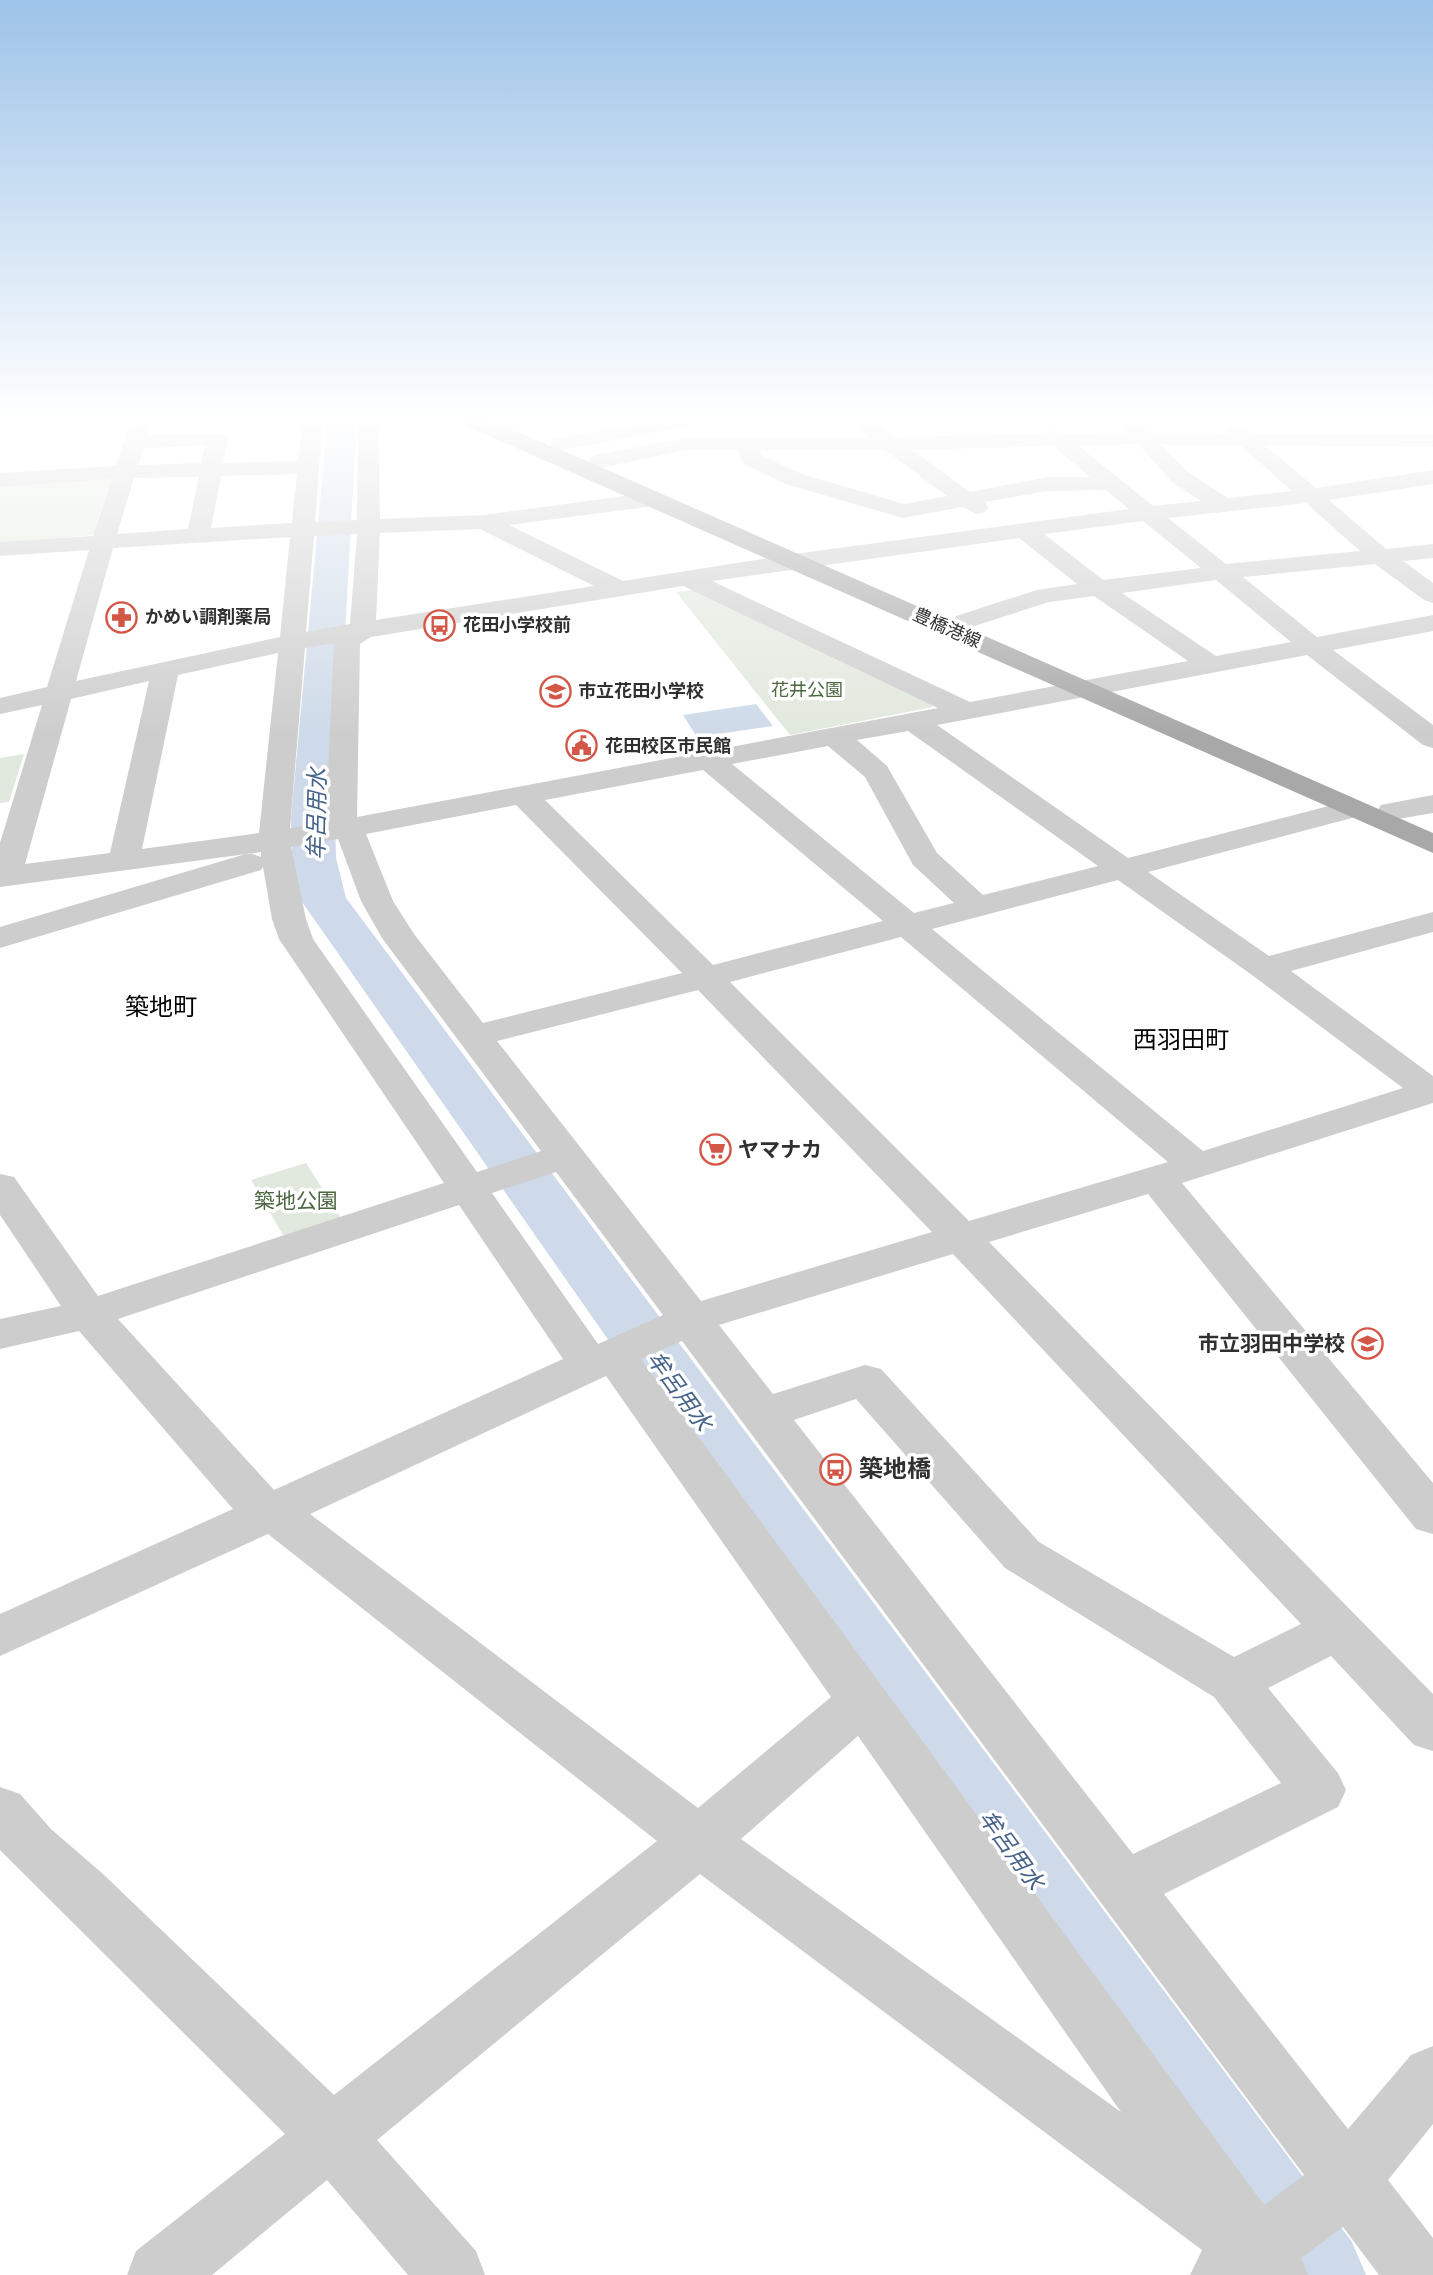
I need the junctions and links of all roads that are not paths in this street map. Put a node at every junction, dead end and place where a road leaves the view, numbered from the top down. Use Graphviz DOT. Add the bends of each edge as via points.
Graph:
graph roads {
  1 [pos="110,522"];
  2 [pos="201,522"];
  3 [pos="333,522"];
  4 [pos="337,522"];
  5 [pos="480,522"];
  6 [pos="484,522"];
  7 [pos="706,522"];
  8 [pos="741,522"];
  9 [pos="1003,522"];
  10 [pos="1081,522"];
  11 [pos="1160,522"];
  12 [pos="1341,522"];
  13 [pos="335,528"];
  14 [pos="1017,531"];
  15 [pos="198,536"];
  16 [pos="103,542"];
  17 [pos="0,549"];
  18 [pos="1433,551"];
  19 [pos="1380,556"];
  20 [pos="823,558"];
  21 [pos="794,561"];
  22 [pos="1224,572"];
  23 [pos="687,579"];
  24 [pos="1098,587"];
  25 [pos="622,590"];
  26 [pos="1433,595"];
  27 [pos="965,621"];
  28 [pos="1433,623"];
  29 [pos="353,631"];
  30 [pos="304,640"];
  31 [pos="1312,646"];
  32 [pos="1210,664"];
  33 [pos="165,671"];
  34 [pos="1114,683"];
  35 [pos="1086,690"];
  36 [pos="60,693"];
  37 [pos="0,706"];
  38 [pos="966,711"];
  39 [pos="914,722"];
  40 [pos="834,736"];
  41 [pos="1433,739"];
  42 [pos="709,760"];
  43 [pos="524,796"];
  44 [pos="1433,804"];
  45 [pos="1352,808"];
  46 [pos="1392,811"];
  47 [pos="1433,828"];
  48 [pos="305,838"];
  49 [pos="1433,844"];
  50 [pos="124,861"];
  51 [pos="1121,867"];
  52 [pos="3,877"];
  53 [pos="977,907"];
  54 [pos="1433,922"];
  55 [pos="909,925"];
  56 [pos="0,938"];
  57 [pos="1264,968"];
  58 [pos="708,978"];
  59 [pos="474,1036"];
  60 [pos="1432,1091"];
  61 [pos="1197,1166"];
  62 [pos="516,1172"];
  63 [pos="1156,1178"];
  64 [pos="0,1186"];
  65 [pos="964,1238"];
  66 [pos="89,1314"];
  67 [pos="1,1332"];
  68 [pos="635,1345"];
  69 [pos="763,1414"];
  70 [pos="272,1512"];
  71 [pos="1433,1516"];
  72 [pos="1338,1629"];
  73 [pos="0,1636"];
  74 [pos="1232,1682"];
  75 [pos="864,1700"];
  76 [pos="1433,1729"];
  77 [pos="0,1811"];
  78 [pos="699,1841"];
  79 [pos="1125,1886"];
  80 [pos="1433,2076"];
  81 [pos="331,2136"];
  82 [pos="1280,2239"];
  83 [pos="160,2275"];
  84 [pos="452,2275"];
  85 [pos="1420,2275"];
  1 -- 16 [label="street"];
  2 -- 15 [label="street"];
  3 -- 13 [label="street"];
  4 -- 13 [label="street"];
  5 -- 13 [label="street"];
  6 -- 25 [label="street"];
  7 -- 21 [label="main road, 豊橋港線"];
  8 -- 20 [label="main road, 豊橋港線"];
  9 -- 14 [label="street"];
  10 -- 14 [label="street"];
  11 -- 22 [label="street"];
  12 -- 19 [label="street"];
  13 -- 15 [label="street"];
  13 -- 29 [label="street"];
  13 -- 30 [label="street"];
  14 -- 20 [label="street"];
  14 -- 24 [label="street"];
  15 -- 16 [label="street"];
  16 -- 17 [label="street"];
  16 -- 36 [label="street"];
  18 -- 19 [label="street"];
  19 -- 22 [label="street"];
  19 -- 26 [label="street"];
  20 -- 21 [label="street"];
  20 -- 27 [label="main road, 豊橋港線"];
  21 -- 23 [label="street"];
  21 -- 35 [label="main road, 豊橋港線"];
  22 -- 24 [label="street"];
  22 -- 31 [label="street"];
  23 -- 25 [label="street"];
  23 -- 38 [label="street"];
  24 -- 27 [label="street" via="1046,595"];
  24 -- 32 [label="street"];
  25 -- 29 [label="street"];
  27 -- 34 [label="main road, 豊橋港線"];
  28 -- 31 [label="street"];
  29 -- 30 [label="street"];
  29 -- 48 [label="street" via="347,641 341,816"];
  30 -- 33 [label="street"];
  30 -- 48 [label="street"];
  31 -- 32 [label="street"];
  31 -- 41 [label="street"];
  32 -- 34 [label="street"];
  33 -- 36 [label="street"];
  33 -- 50 [label="street"];
  34 -- 35 [label="street"];
  34 -- 46 [label="main road, 豊橋港線"];
  35 -- 38 [label="street"];
  35 -- 45 [label="main road, 豊橋港線"];
  36 -- 37 [label="street"];
  36 -- 52 [label="street"];
  38 -- 39 [label="street"];
  39 -- 40 [label="street"];
  39 -- 51 [label="street"];
  40 -- 42 [label="street"];
  40 -- 53 [label="street" via="877,772 924,858"];
  42 -- 43 [label="street"];
  42 -- 55 [label="street"];
  43 -- 48 [label="street"];
  43 -- 58 [label="street"];
  44 -- 46 [label="street"];
  45 -- 49 [label="main road, 豊橋港線"];
  45 -- 51 [label="street"];
  46 -- 47 [label="main road, 豊橋港線"];
  48 -- 50 [label="street"];
  48 -- 56 [label="street"];
  48 -- 59 [label="street" via="377,901"];
  48 -- 62 [label="street" via="296,939"];
  50 -- 52 [label="street"];
  51 -- 53 [label="street"];
  51 -- 57 [label="street"];
  53 -- 55 [label="street"];
  54 -- 57 [label="street"];
  55 -- 58 [label="street"];
  55 -- 61 [label="street"];
  57 -- 60 [label="street"];
  58 -- 59 [label="street"];
  58 -- 65 [label="street"];
  59 -- 62 [label="street"];
  60 -- 61 [label="street"];
  61 -- 63 [label="street"];
  62 -- 66 [label="street"];
  62 -- 68 [label="street"];
  62 -- 68 [label="street"];
  63 -- 65 [label="street"];
  63 -- 71 [label="street"];
  64 -- 66 [label="street"];
  65 -- 68 [label="street"];
  65 -- 72 [label="street"];
  66 -- 67 [label="street"];
  66 -- 70 [label="street" via="253,1500"];
  68 -- 69 [label="street"];
  68 -- 70 [label="street"];
  68 -- 75 [label="street"];
  69 -- 74 [label="street" via="865,1380 1022,1555"];
  69 -- 79 [label="street"];
  70 -- 73 [label="street"];
  70 -- 78 [label="street"];
  72 -- 74 [label="street"];
  72 -- 76 [label="street"];
  74 -- 79 [label="street" via="1319,1790"];
  75 -- 78 [label="street"];
  75 -- 82 [label="street"];
  77 -- 81 [label="street"];
  78 -- 81 [label="street"];
  78 -- 82 [label="street"];
  79 -- 82 [label="street"];
  80 -- 82 [label="street"];
  81 -- 83 [label="street"];
  81 -- 84 [label="street"];
  82 -- 85 [label="street"];
}
